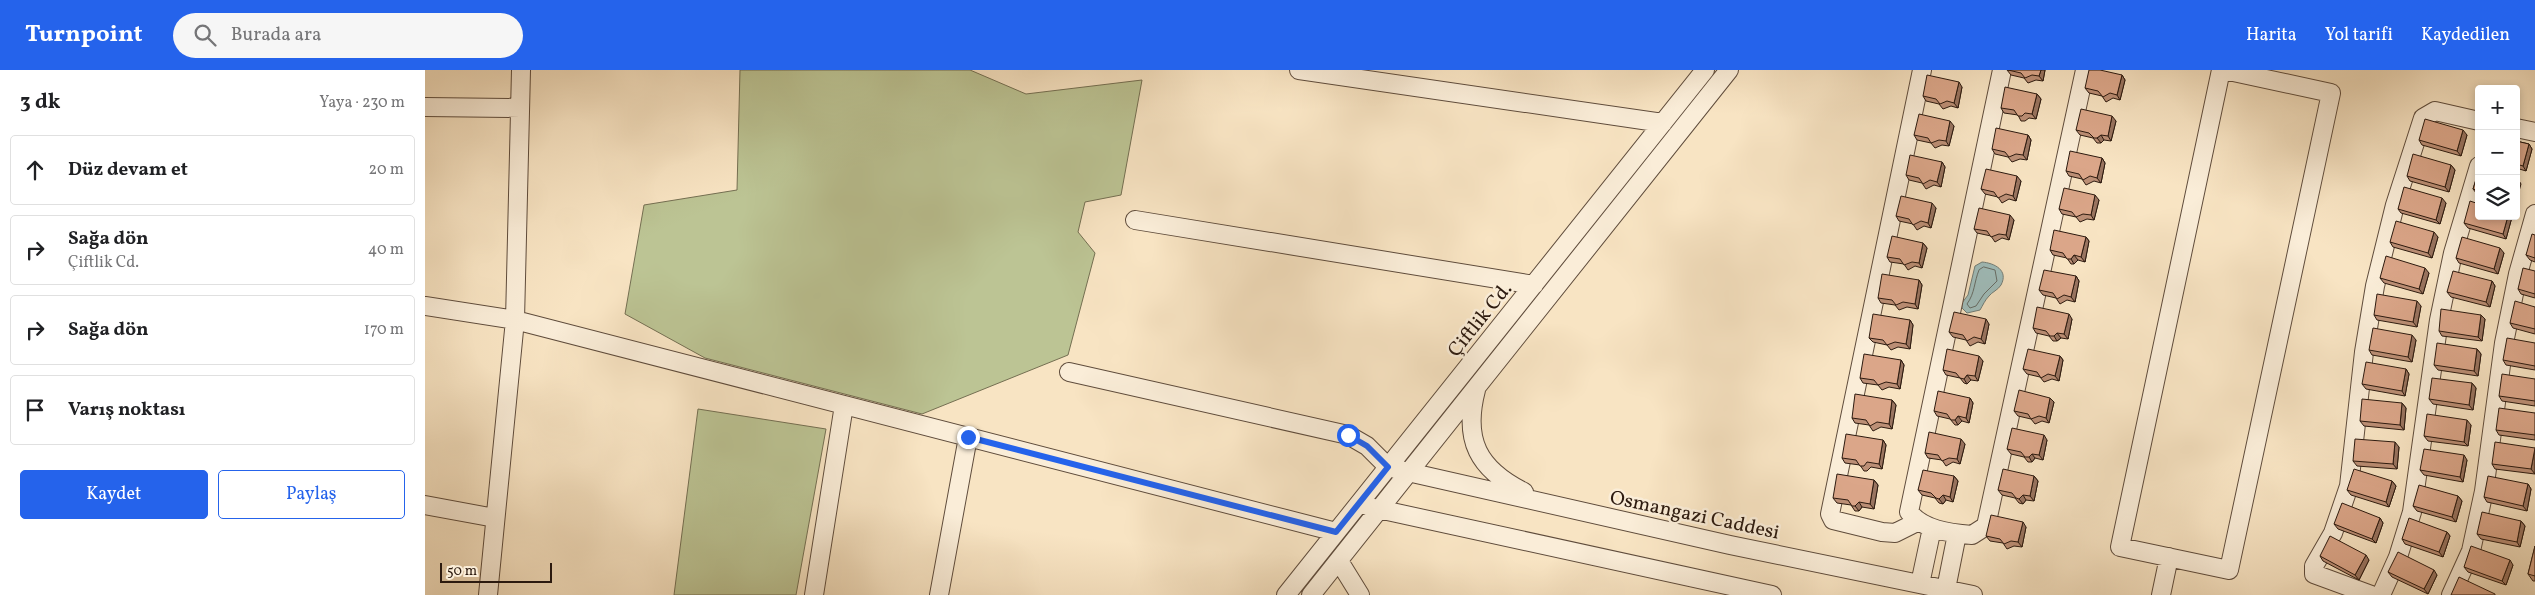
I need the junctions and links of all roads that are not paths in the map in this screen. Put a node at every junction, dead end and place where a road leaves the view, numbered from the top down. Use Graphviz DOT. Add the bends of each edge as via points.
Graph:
graph roads {
  1 [pos="521,70"];
  2 [pos="1299,70"];
  3 [pos="1705,70"];
  4 [pos="1729,70"];
  5 [pos="1921,70"];
  6 [pos="2002,70"];
  7 [pos="2085,70"];
  8 [pos="2223,70"];
  9 [pos="1338,73"];
  10 [pos="425,107"];
  11 [pos="520,108"];
  12 [pos="2475,120"];
  13 [pos="1663,123"];
  14 [pos="2520,129"];
  15 [pos="2535,132"];
  16 [pos="2476,175"];
  17 [pos="2535,214"];
  18 [pos="1135,220"];
  19 [pos="1534,285"];
  20 [pos="425,306"];
  21 [pos="515,320"];
  22 [pos="1069,372"];
  23 [pos="1477,386"];
  24 [pos="844,405"];
  25 [pos="968,437"];
  26 [pos="1388,467"];
  27 [pos="1409,472"];
  28 [pos="1544,503"];
  29 [pos="1358,504"];
  30 [pos="425,505"];
  31 [pos="1380,509"];
  32 [pos="495,518"];
  33 [pos="1925,525"];
  34 [pos="1336,532"];
  35 [pos="1957,534"];
  36 [pos="2169,557"];
  37 [pos="1339,561"];
  38 [pos="1920,584"];
  39 [pos="1946,589"];
  40 [pos="487,595"];
  41 [pos="814,595"];
  42 [pos="939,595"];
  43 [pos="1285,595"];
  44 [pos="1311,595"];
  45 [pos="1360,595"];
  46 [pos="1772,595"];
  47 [pos="1973,595"];
  48 [pos="2161,595"];
  49 [pos="2371,595"];
  50 [pos="2381,595"];
  51 [pos="2451,595"];
  1 -- 11 [label="street"];
  2 -- 9 [label="street"];
  3 -- 13 [label="street, Çiftlik Cd."];
  4 -- 23 [label="street, Çiftlik Cd."];
  5 -- 33 [label="street" via="1830,514 1833,520 1882,532 1895,533"];
  6 -- 33 [label="street" via="1909,512"];
  7 -- 35 [label="street" via="1986,526 1971,536"];
  8 -- 36 [label="street" via="2120,547"];
  8 -- 36 [label="street" via="2331,93 2229,570"];
  9 -- 13 [label="street"];
  10 -- 11 [label="street"];
  11 -- 21 [label="street"];
  12 -- 49 [label="street" via="2435,111 2423,118 2395,205 2375,286 2349,486 2333,533 2314,566 2314,574"];
  13 -- 19 [label="street, Çiftlik Cd."];
  14 -- 15 [label="street"];
  16 -- 50 [label="street" via="2453,253 2439,320 2412,512 2398,557"];
  17 -- 51 [label="street" via="2518,274 2504,343 2484,490 2471,550"];
  18 -- 19 [label="street"];
  19 -- 26 [label="street, Çiftlik Cd."];
  20 -- 21 [label="street"];
  21 -- 24 [label="street"];
  21 -- 32 [label="street"];
  22 -- 26 [label="street" via="1348,435 1367,446"];
  23 -- 27 [label="street, Çiftlik Cd."];
  23 -- 28 [label="street" via="1470,419 1479,456 1511,486"];
  24 -- 25 [label="street"];
  24 -- 41 [label="street"];
  25 -- 34 [label="street"];
  25 -- 42 [label="street"];
  26 -- 27 [label="street, Osmangazi Caddesi"];
  26 -- 29 [label="street, Çiftlik Cd."];
  27 -- 28 [label="street, Osmangazi Caddesi"];
  27 -- 31 [label="street, Çiftlik Cd."];
  28 -- 38 [label="street, Osmangazi Caddesi"];
  29 -- 31 [label="street"];
  29 -- 34 [label="street, Çiftlik Cd."];
  30 -- 32 [label="street"];
  31 -- 37 [label="street, Çiftlik Cd."];
  31 -- 46 [label="street"];
  32 -- 40 [label="street"];
  33 -- 35 [label="street"];
  33 -- 38 [label="street"];
  34 -- 43 [label="street, Çiftlik Cd."];
  35 -- 39 [label="street"];
  36 -- 48 [label="street"];
  37 -- 44 [label="street, Çiftlik Cd."];
  37 -- 45 [label="street"];
  38 -- 39 [label="street, Osmangazi Caddesi"];
  39 -- 47 [label="street, Osmangazi Caddesi"];
}
